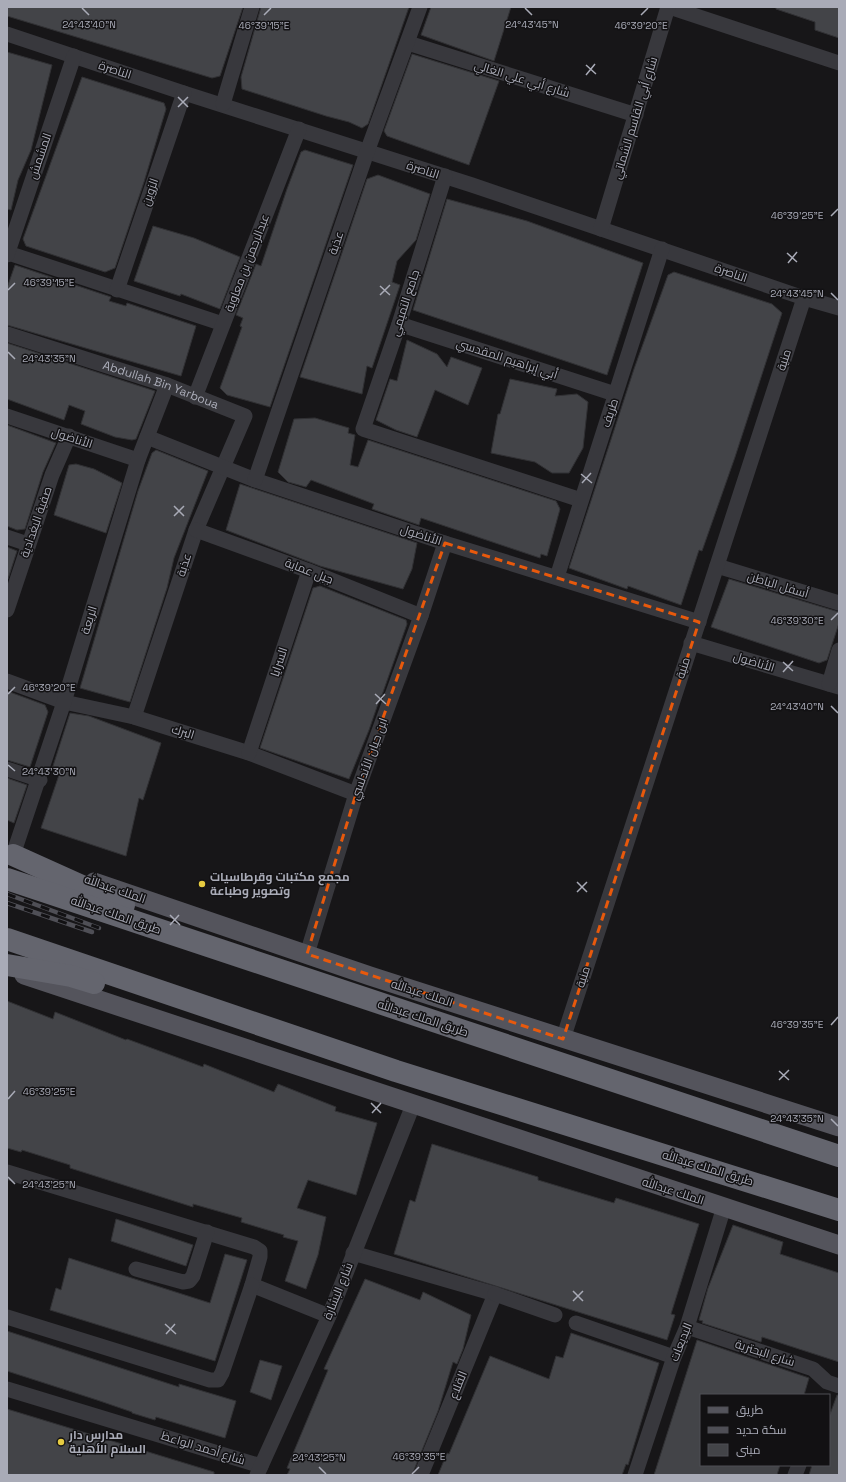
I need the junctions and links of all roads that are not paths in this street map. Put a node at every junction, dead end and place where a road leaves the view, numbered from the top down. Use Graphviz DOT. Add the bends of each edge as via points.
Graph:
graph roads {
  1 [pos="252,7"];
  2 [pos="420,7"];
  3 [pos="669,7"];
  4 [pos="7,34"];
  5 [pos="408,43"];
  6 [pos="74,56"];
  7 [pos="839,62"];
  8 [pos="184,93"];
  9 [pos="223,104"];
  10 [pos="636,115"];
  11 [pos="299,129"];
  12 [pos="367,152"];
  13 [pos="445,176"];
  14 [pos="601,229"];
  15 [pos="662,249"];
  16 [pos="7,254"];
  17 [pos="117,290"];
  18 [pos="804,298"];
  19 [pos="839,308"];
  20 [pos="222,324"];
  21 [pos="399,324"];
  22 [pos="7,334"];
  23 [pos="167,386"];
  24 [pos="615,394"];
  25 [pos="195,397"];
  26 [pos="7,416"];
  27 [pos="245,416"];
  28 [pos="69,436"];
  29 [pos="147,437"];
  30 [pos="138,460"];
  31 [pos="224,466"];
  32 [pos="256,480"];
  33 [pos="581,500"];
  34 [pos="196,530"];
  35 [pos="7,537"];
  36 [pos="445,543"];
  37 [pos="28,544"];
  38 [pos="718,566"];
  39 [pos="309,571"];
  40 [pos="557,577"];
  41 [pos="839,603"];
  42 [pos="7,610"];
  43 [pos="421,616"];
  44 [pos="699,622"];
  45 [pos="692,643"];
  46 [pos="839,650"];
  47 [pos="7,681"];
  48 [pos="834,686"];
  49 [pos="64,702"];
  50 [pos="134,717"];
  51 [pos="249,753"];
  52 [pos="7,769"];
  53 [pos="40,780"];
  54 [pos="356,794"];
  55 [pos="10,853"];
  56 [pos="7,879"];
  57 [pos="7,939"];
  58 [pos="307,954"];
  59 [pos="7,965"];
  60 [pos="7,970"];
  61 [pos="420,1018"];
  62 [pos="563,1039"];
  63 [pos="396,1071"];
  64 [pos="413,1105"];
  65 [pos="839,1127"];
  66 [pos="776,1135"];
  67 [pos="839,1150"];
  68 [pos="839,1156"];
  69 [pos="7,1172"];
  70 [pos="760,1185"];
  71 [pos="724,1208"];
  72 [pos="839,1210"];
  73 [pos="839,1221"];
  74 [pos="207,1232"];
  75 [pos="839,1245"];
  76 [pos="353,1253"];
  77 [pos="136,1269"];
  78 [pos="252,1285"];
  79 [pos="495,1294"];
  80 [pos="555,1315"];
  81 [pos="328,1316"];
  82 [pos="7,1317"];
  83 [pos="576,1323"];
  84 [pos="688,1327"];
  85 [pos="674,1357"];
  86 [pos="830,1388"];
  87 [pos="7,1389"];
  88 [pos="259,1470"];
  89 [pos="422,1475"];
  90 [pos="635,1475"];
  1 -- 9 [label="street"];
  2 -- 5 [label="street, عذبة"];
  3 -- 7 [label="street"];
  3 -- 10 [label="street, شارع أبي القاسم الشماتي"];
  4 -- 6 [label="street, الناصرة"];
  5 -- 10 [label="street, شارع أبي علي الغالي"];
  5 -- 12 [label="street, عذبة"];
  6 -- 8 [label="street, الناصرة"];
  6 -- 16 [label="street, المشمش"];
  8 -- 9 [label="street, الناصرة"];
  8 -- 17 [label="street, الزوين"];
  9 -- 11 [label="street, الناصرة"];
  10 -- 14 [label="street, شارع أبي القاسم الشماتي"];
  11 -- 12 [label="street, الناصرة"];
  11 -- 20 [label="street, عبدالرحمن بن معاوية"];
  12 -- 13 [label="street, الناصرة"];
  12 -- 32 [label="street, عذبة"];
  13 -- 14 [label="street, الناصرة"];
  13 -- 21 [label="street, جامع التميمي"];
  14 -- 15 [label="street, الناصرة"];
  15 -- 18 [label="street, الناصرة"];
  15 -- 24 [label="street, طريف"];
  16 -- 17 [label="street"];
  17 -- 20 [label="street"];
  18 -- 19 [label="street, الناصرة"];
  18 -- 38 [label="street, منية"];
  20 -- 25 [label="street, عبدالرحمن بن معاوية"];
  21 -- 24 [label="street, أبي إبراهيم المقدسي"];
  21 -- 33 [label="street, جامع التميمي" via="363,429"];
  22 -- 23 [label="street, Abdullah Bin Yarboua"];
  23 -- 25 [label="street, Abdullah Bin Yarboua"];
  23 -- 29 [label="street, الريعة"];
  24 -- 33 [label="street, طريف"];
  25 -- 27 [label="street, Abdullah Bin Yarboua"];
  26 -- 28 [label="street, الأناضول"];
  27 -- 31 [label="street, عذبة"];
  28 -- 30 [label="street, الأناضول"];
  28 -- 37 [label="street, صفية البغدادية" via="52,475"];
  29 -- 30 [label="street, الريعة"];
  29 -- 31 [label="street, الأناضول"];
  30 -- 49 [label="street, الريعة"];
  31 -- 32 [label="street, الأناضول"];
  31 -- 34 [label="street, عذبة"];
  32 -- 36 [label="street, الأناضول"];
  33 -- 40 [label="street, طريف"];
  34 -- 39 [label="street, جبل عماية"];
  34 -- 50 [label="street, عذبة"];
  35 -- 37 [label="street"];
  36 -- 40 [label="street, الأناضول"];
  36 -- 43 [label="street, ابن حيان الأندلسي"];
  37 -- 42 [label="street, صفية البغدادية"];
  38 -- 41 [label="street, أسفل الباطن"];
  38 -- 44 [label="street, منية"];
  39 -- 43 [label="street, جبل عماية"];
  39 -- 51 [label="street, السرايا"];
  40 -- 44 [label="street, الأناضول"];
  43 -- 54 [label="street, ابن حيان الأندلسي"];
  44 -- 45 [label="street, منية"];
  45 -- 48 [label="street, الأناضول"];
  45 -- 62 [label="street, منية"];
  46 -- 48 [label="street"];
  47 -- 49 [label="street, البرك"];
  49 -- 50 [label="street, البرك"];
  49 -- 53 [label="street, الريعة"];
  50 -- 51 [label="street, البرك"];
  51 -- 54 [label="street, البرك"];
  52 -- 53 [label="street"];
  53 -- 55 [label="street, الريعة"];
  54 -- 58 [label="street, ابن حيان الأندلسي"];
  55 -- 58 [label="main road, الملك عبدالله"];
  55 -- 61 [label="highway" via="143,914 353,986"];
  56 -- 61 [label="highway, طريق الملك عبدالله"];
  57 -- 63 [label="highway, طريق الملك عبدالله"];
  58 -- 62 [label="main road, الملك عبدالله"];
  59 -- 63 [label="highway" via="71,976 338,1062"];
  60 -- 64 [label="main road, الملك عبدالله"];
  61 -- 66 [label="highway, طريق الملك عبدالله"];
  62 -- 65 [label="main road, الملك عبدالله"];
  63 -- 70 [label="highway, طريق الملك عبدالله"];
  64 -- 71 [label="main road, الملك عبدالله"];
  64 -- 76 [label="street, شارع البشارة"];
  66 -- 67 [label="highway"];
  66 -- 68 [label="highway, طريق الملك عبدالله"];
  69 -- 74 [label="street"];
  70 -- 72 [label="highway, طريق الملك عبدالله"];
  70 -- 73 [label="highway"];
  71 -- 75 [label="main road, الملك عبدالله"];
  71 -- 84 [label="street, البديعات"];
  74 -- 77 [label="street" via="194,1276 189,1281 183,1282"];
  74 -- 78 [label="street" via="254,1246 260,1251"];
  76 -- 79 [label="street"];
  76 -- 81 [label="street, شارع البشارة"];
  78 -- 81 [label="street"];
  78 -- 82 [label="street" via="218,1380 210,1380"];
  79 -- 80 [label="street"];
  79 -- 89 [label="street, القلاع"];
  81 -- 88 [label="street, شارع البشارة"];
  83 -- 85 [label="street"];
  84 -- 85 [label="street, البديعات"];
  84 -- 86 [label="street, شارع البحترية" via="813,1369"];
  85 -- 90 [label="street, البديعات"];
  87 -- 88 [label="street, شارع أحمد الواعظ"];
}
